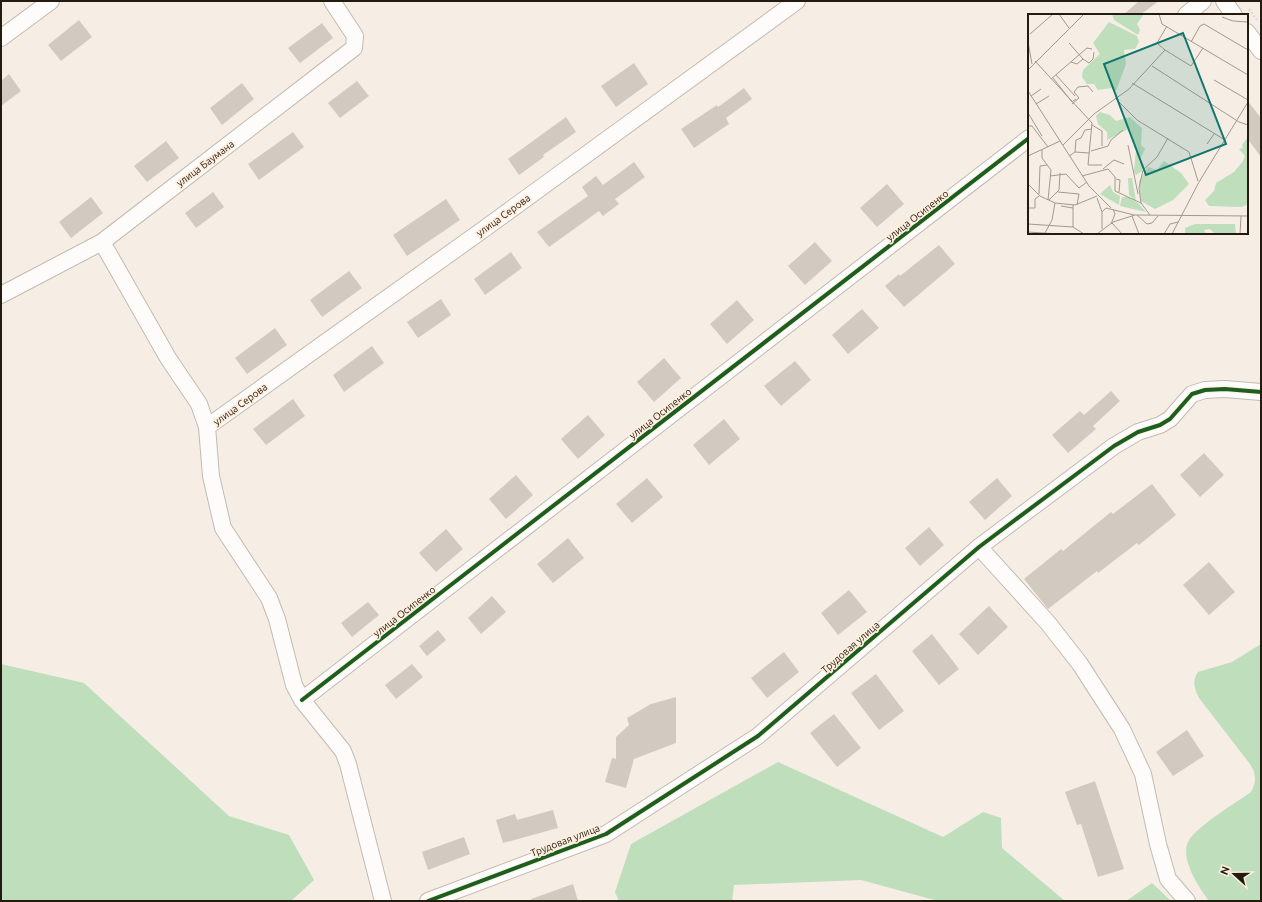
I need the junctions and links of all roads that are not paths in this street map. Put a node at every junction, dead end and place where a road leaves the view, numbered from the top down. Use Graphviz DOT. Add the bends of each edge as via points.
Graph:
graph roads {
  1 [pos="51,1"];
  2 [pos="332,1"];
  3 [pos="797,1"];
  4 [pos="1203,1"];
  5 [pos="1224,1"];
  6 [pos="1241,11"];
  7 [pos="1187,14"];
  8 [pos="1248,33"];
  9 [pos="1,38"];
  10 [pos="1261,51"];
  11 [pos="1028,139"];
  12 [pos="102,242"];
  13 [pos="1,295"];
  14 [pos="1261,392"];
  15 [pos="207,427"];
  16 [pos="979,547"];
  17 [pos="302,700"];
  18 [pos="383,901"];
  19 [pos="428,901"];
  20 [pos="1187,901"];
  1 -- 9 [label="street"];
  2 -- 12 [label="street, улица Баумана" via="355,36 354,48"];
  3 -- 15 [label="street, улица Серова"];
  4 -- 7 [label="street"];
  5 -- 6 [label="street"];
  8 -- 10 [label="street"];
  11 -- 17 [label="street, улица Осипенко"];
  12 -- 13 [label="street, улица Баумана"];
  12 -- 15 [label="street" via="168,358 199,404"];
  14 -- 16 [label="street, Трудовая улица" via="1218,389 1192,394 1170,419 1138,432 1114,446"];
  15 -- 17 [label="street" via="211,476 223,528 268,598 277,619 292,679"];
  16 -- 19 [label="street, Трудовая улица" via="758,736 679,788 606,834"];
  16 -- 20 [label="street" via="1048,623 1080,664 1122,729 1143,774 1168,879"];
  17 -- 18 [label="street" via="343,751"];
}
